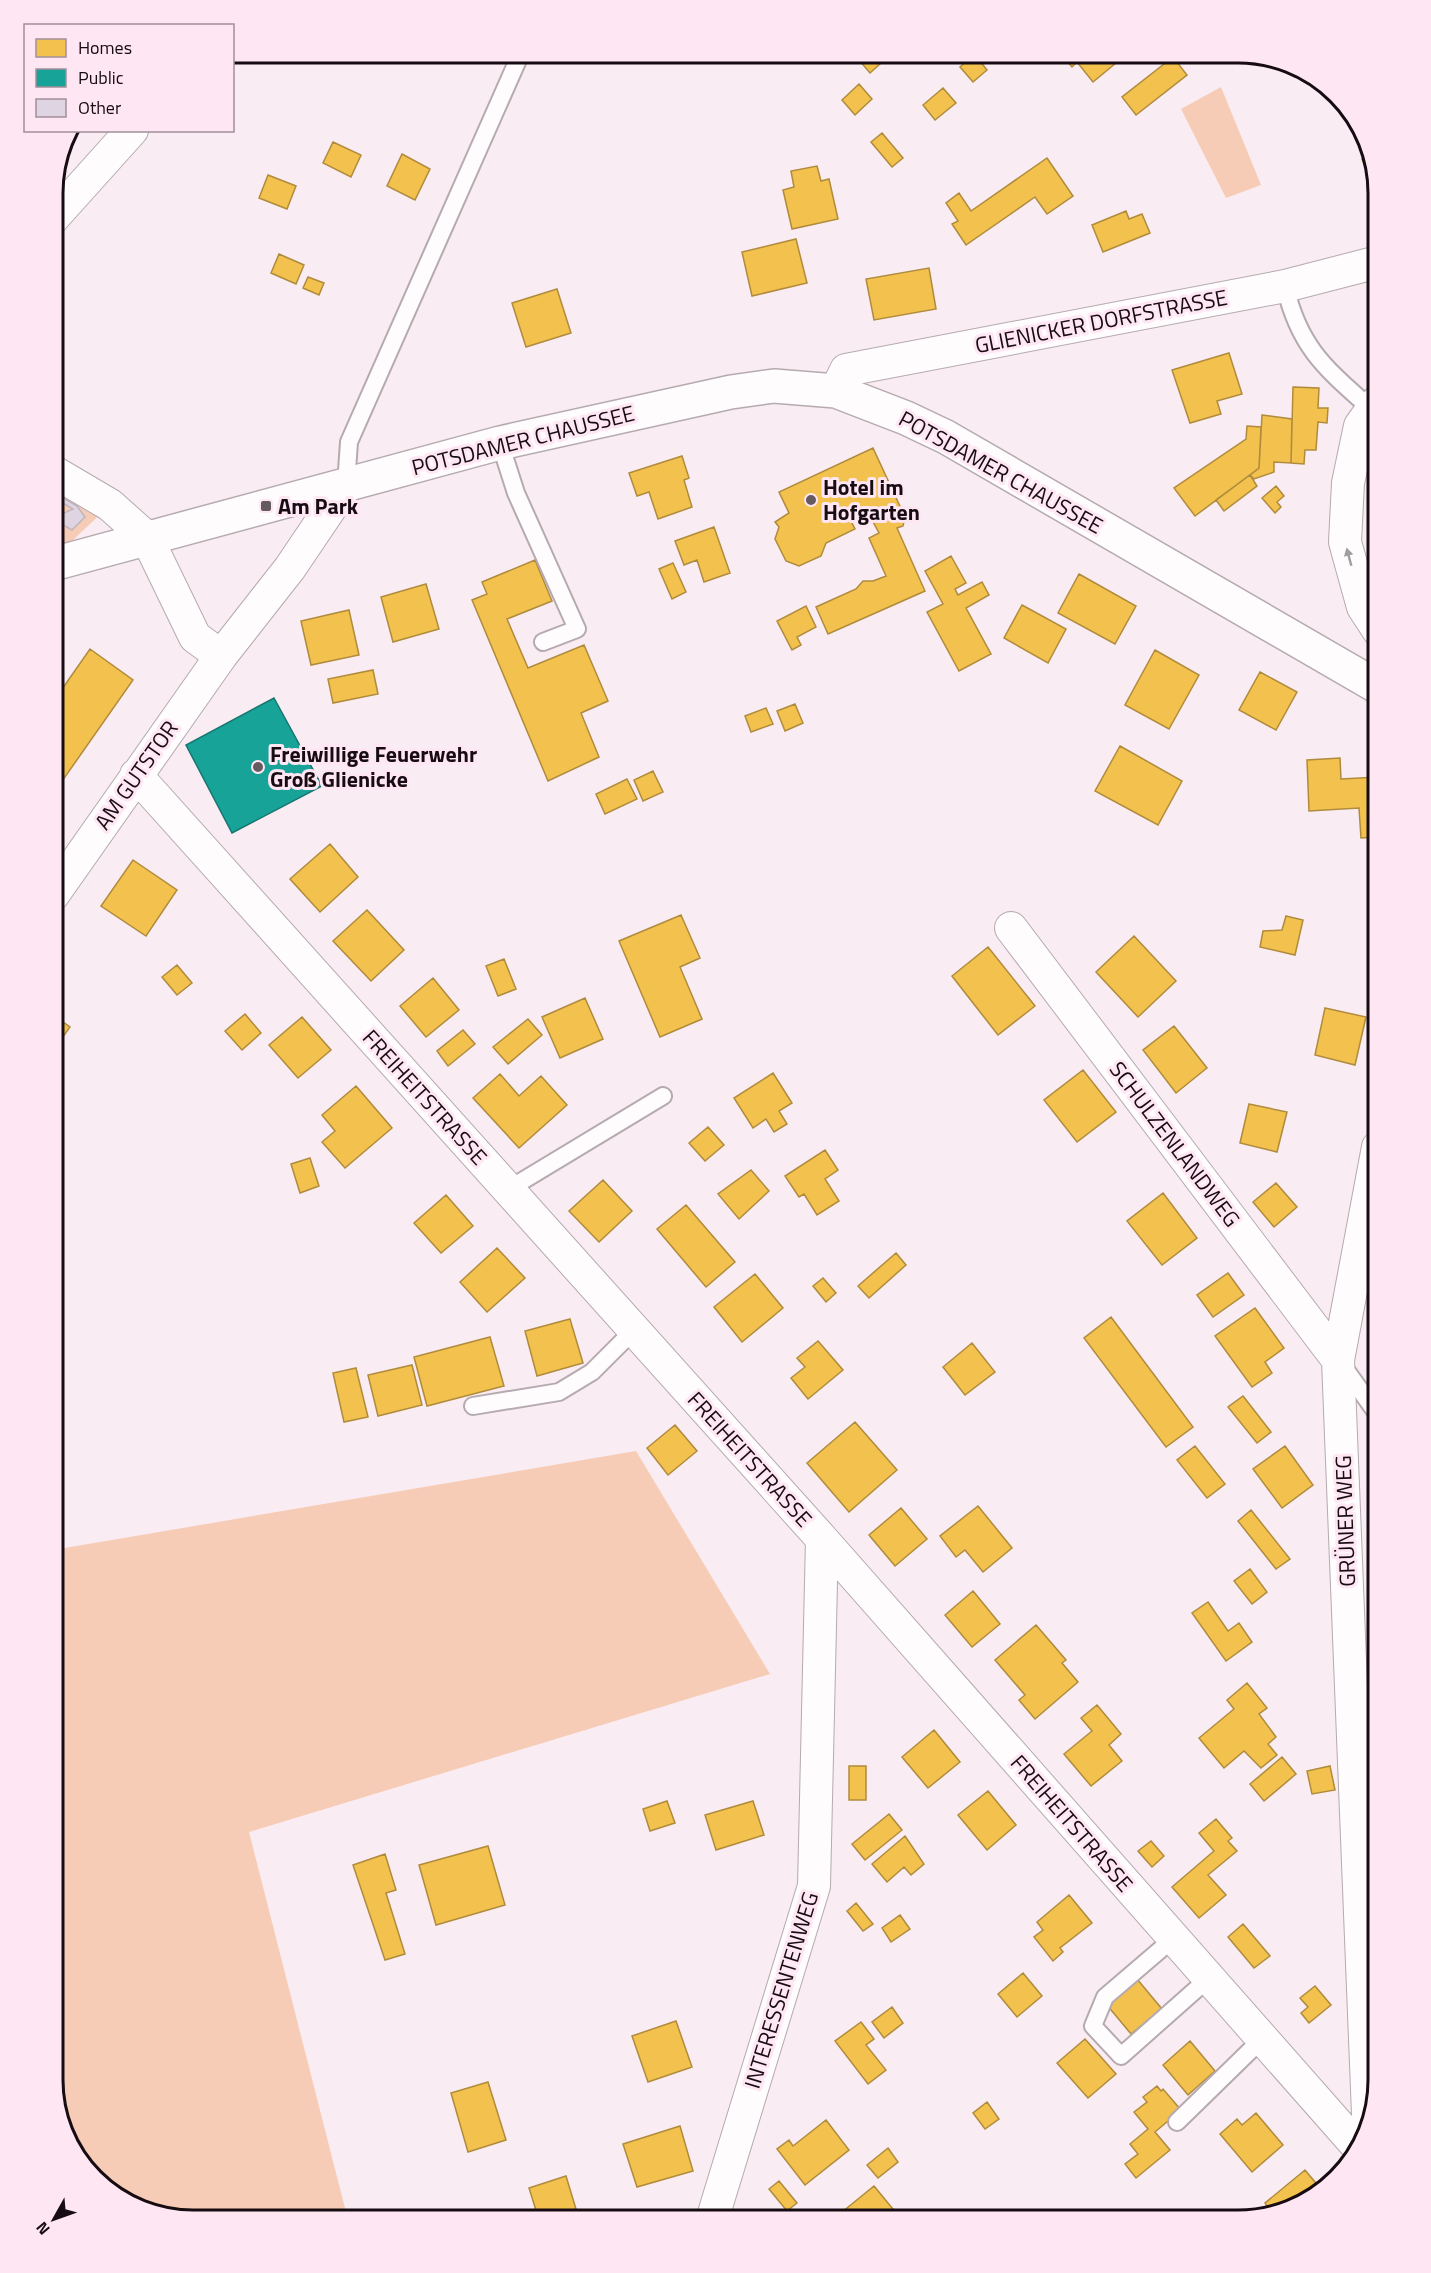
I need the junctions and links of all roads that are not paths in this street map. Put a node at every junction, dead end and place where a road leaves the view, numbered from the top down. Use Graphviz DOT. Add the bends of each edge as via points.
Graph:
graph roads {
  1 [pos="517,63"];
  2 [pos="130,132"];
  3 [pos="63,207"];
  4 [pos="1368,265"];
  5 [pos="1286,286"];
  6 [pos="836,391"];
  7 [pos="1368,400"];
  8 [pos="1368,415"];
  9 [pos="500,443"];
  10 [pos="63,477"];
  11 [pos="346,484"];
  12 [pos="147,538"];
  13 [pos="63,561"];
  14 [pos="1368,615"];
  15 [pos="543,642"];
  16 [pos="221,656"];
  17 [pos="1368,681"];
  18 [pos="136,775"];
  19 [pos="63,881"];
  20 [pos="1011,928"];
  21 [pos="663,1096"];
  22 [pos="508,1190"];
  23 [pos="1368,1201"];
  24 [pos="634,1330"];
  25 [pos="1338,1360"];
  26 [pos="1368,1401"];
  27 [pos="472,1406"];
  28 [pos="822,1539"];
  29 [pos="1174,1938"];
  30 [pos="1209,1978"];
  31 [pos="1262,2039"];
  32 [pos="1367,2094"];
  33 [pos="1177,2122"];
  34 [pos="1353,2141"];
  35 [pos="715,2210"];
  1 -- 11 [label="lane" via="349,442"];
  2 -- 3 [label="street"];
  4 -- 5 [label="street, GLIENICKER DORFSTRASSE"];
  5 -- 6 [label="street, GLIENICKER DORFSTRASSE" via="846,370"];
  5 -- 7 [label="lane" via="1301,335 1325,368"];
  6 -- 9 [label="main road, POTSDAMER CHAUSSEE" via="774,386 731,392"];
  6 -- 17 [label="main road, POTSDAMER CHAUSSEE" via="946,437"];
  14 -- 8 [label="street, one-way" via="1345,542 1348,483 1360,426"];
  9 -- 11 [label="main road, POTSDAMER CHAUSSEE"];
  9 -- 15 [label="lane" via="516,493 577,629"];
  10 -- 12 [label="street" via="110,505"];
  11 -- 12 [label="main road, POTSDAMER CHAUSSEE"];
  11 -- 16 [label="street, AM GUTSTOR" via="290,568"];
  12 -- 13 [label="main road, POTSDAMER CHAUSSEE"];
  12 -- 16 [label="street" via="195,638"];
  16 -- 18 [label="street, AM GUTSTOR"];
  18 -- 19 [label="street, AM GUTSTOR"];
  18 -- 22 [label="street, FREIHEITSTRASSE"];
  20 -- 25 [label="street, SCHULZENLANDWEG"];
  21 -- 22 [label="lane"];
  22 -- 24 [label="street, FREIHEITSTRASSE"];
  23 -- 25 [label="street, GRÜNER WEG"];
  24 -- 27 [label="lane" via="592,1372 559,1392"];
  24 -- 28 [label="street, FREIHEITSTRASSE"];
  25 -- 26 [label="lane"];
  25 -- 32 [label="street, GRÜNER WEG"];
  28 -- 29 [label="street, FREIHEITSTRASSE"];
  28 -- 35 [label="street, INTERESSENTENWEG" via="814,1886"];
  29 -- 30 [label="street, FREIHEITSTRASSE"];
  29 -- 30 [label="lane" via="1105,1997 1093,2026 1122,2056"];
  30 -- 31 [label="street, FREIHEITSTRASSE"];
  31 -- 33 [label="lane"];
  31 -- 34 [label="street, FREIHEITSTRASSE"];
}
